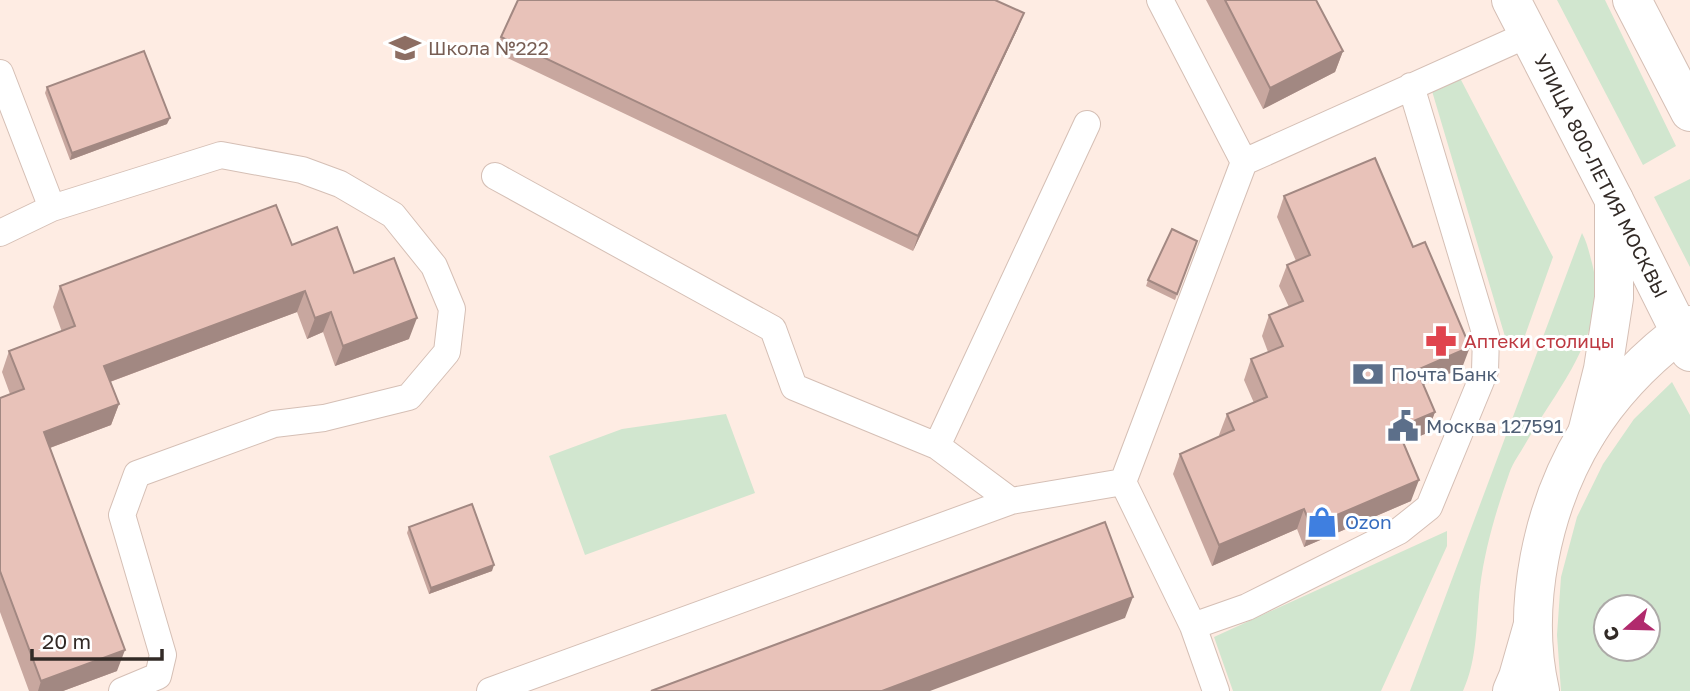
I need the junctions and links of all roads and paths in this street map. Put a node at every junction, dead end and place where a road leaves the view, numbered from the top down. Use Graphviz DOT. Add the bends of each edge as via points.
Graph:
graph roads {
  1 [pos="1160,0"];
  2 [pos="1511,0"];
  3 [pos="1632,0"];
  4 [pos="1529,34"];
  5 [pos="0,73"];
  6 [pos="1411,86"];
  7 [pos="1690,113"];
  8 [pos="1087,124"];
  9 [pos="1244,162"];
  10 [pos="495,176"];
  11 [pos="1615,200"];
  12 [pos="52,208"];
  13 [pos="0,233"];
  14 [pos="1687,336"];
  15 [pos="1587,433"];
  16 [pos="937,446"];
  17 [pos="1124,482"];
  18 [pos="1011,501"];
  19 [pos="1533,622"];
  20 [pos="1193,626"];
  21 [pos="122,691"];
  22 [pos="491,691"];
  23 [pos="1216,691"];
  24 [pos="1512,691"];
  25 [pos="1539,691"];
  1 -- 9 [label="lane"];
  2 -- 4 [label="main road, УЛИЦА 800-ЛЕТИЯ МОСКВЫ"];
  3 -- 7 [label="main road"];
  4 -- 6 [label="lane"];
  4 -- 11 [label="main road, УЛИЦА 800-ЛЕТИЯ МОСКВЫ"];
  5 -- 12 [label="lane"];
  6 -- 9 [label="lane"];
  6 -- 20 [label="lane" via="1486,336 1485,371 1429,507 1399,531 1247,607"];
  8 -- 16 [label="lane"];
  9 -- 17 [label="lane"];
  10 -- 16 [label="lane" via="773,329 794,387"];
  11 -- 14 [label="main road, УЛИЦА 800-ЛЕТИЯ МОСКВЫ"];
  11 -- 15 [label="main road" via="1613,309"];
  12 -- 13 [label="lane"];
  12 -- 21 [label="lane" via="221,155 302,170 340,184 393,215 434,267 452,309 447,352 409,397 324,418 274,424 137,474 122,515 163,655 158,676"];
  14 -- 15 [label="main road" via="1651,356"];
  15 -- 19 [label="main road" via="1547,524"];
  16 -- 18 [label="lane"];
  17 -- 18 [label="lane"];
  17 -- 20 [label="lane"];
  18 -- 22 [label="lane"];
  19 -- 24 [label="main road"];
  19 -- 25 [label="main road"];
  20 -- 23 [label="lane"];
}
